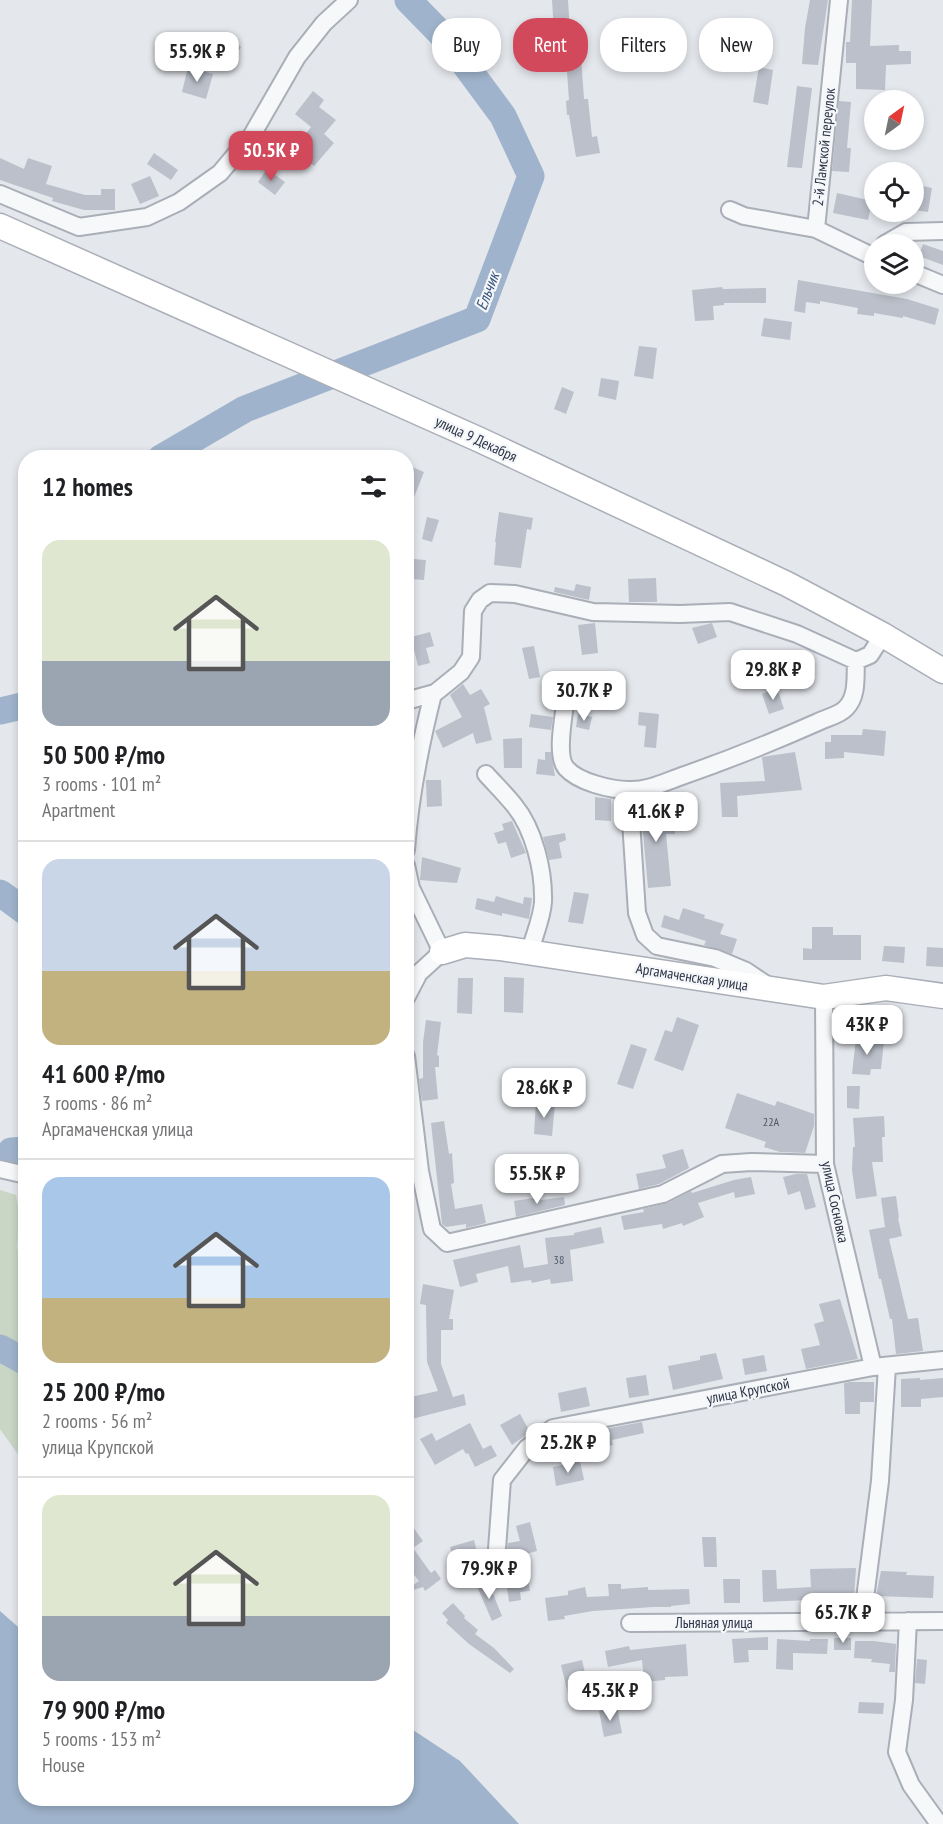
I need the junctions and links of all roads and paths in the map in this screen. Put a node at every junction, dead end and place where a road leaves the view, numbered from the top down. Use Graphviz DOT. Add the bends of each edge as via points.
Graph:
graph roads {
  1 [pos="349,0"];
  2 [pos="838,0"];
  3 [pos="0,194"];
  4 [pos="730,210"];
  5 [pos="0,226"];
  6 [pos="816,229"];
  7 [pos="943,231"];
  8 [pos="902,234"];
  9 [pos="864,250"];
  10 [pos="924,277"];
  11 [pos="943,285"];
  12 [pos="883,635"];
  13 [pos="856,660"];
  14 [pos="943,671"];
  15 [pos="433,694"];
  16 [pos="414,699"];
  17 [pos="565,705"];
  18 [pos="486,774"];
  19 [pos="414,778"];
  20 [pos="629,790"];
  21 [pos="414,894"];
  22 [pos="530,951"];
  23 [pos="442,952"];
  24 [pos="414,983"];
  25 [pos="773,989"];
  26 [pos="943,996"];
  27 [pos="824,997"];
  28 [pos="414,1122"];
  29 [pos="825,1164"];
  30 [pos="943,1360"];
  31 [pos="880,1367"];
  32 [pos="497,1549"];
  33 [pos="908,1621"];
  34 [pos="943,1621"];
  35 [pos="862,1622"];
  36 [pos="630,1623"];
  37 [pos="939,1824"];
  1 -- 3 [label="street" via="297,57 252,135 220,172 179,202 147,217 79,227"];
  2 -- 6 [label="street, 2-й Ламской переулок"];
  4 -- 6 [label="street"];
  5 -- 12 [label="main road, улица 9 Декабря" via="480,440 787,584"];
  6 -- 9 [label="street"];
  7 -- 8 [label="street"];
  10 -- 11 [label="street"];
  12 -- 13 [label="street" via="870,654"];
  12 -- 14 [label="main road, улица 9 Декабря"];
  13 -- 15 [label="street" via="797,634 730,612 593,612 515,594 489,593 473,611 471,657 461,672"];
  13 -- 20 [label="street" via="855,687 845,710 700,770 651,787"];
  15 -- 16 [label="street"];
  15 -- 19 [label="street"];
  17 -- 20 [label="street" via="561,742 564,765 577,777"];
  18 -- 22 [label="street" via="515,806 535,849 543,903"];
  20 -- 25 [label="street" via="637,913 645,935 657,946 715,958 747,971"];
  21 -- 23 [label="street"];
  22 -- 23 [label="main road, Аргамаченская улица" via="465,945"];
  22 -- 25 [label="main road, Аргамаченская улица"];
  23 -- 24 [label="street"];
  25 -- 27 [label="main road, Аргамаченская улица"];
  26 -- 27 [label="main road, Аргамаченская улица" via="886,988"];
  27 -- 29 [label="street, улица Сосновка"];
  28 -- 29 [label="street" via="432,1229 447,1243 663,1194 722,1164"];
  29 -- 31 [label="street, улица Сосновка"];
  30 -- 31 [label="street, улица Крупской"];
  31 -- 32 [label="street, улица Крупской" via="554,1428 527,1448 502,1480"];
  31 -- 35 [label="street, улица Сосновка" via="880,1481"];
  33 -- 34 [label="street, Льняная улица"];
  33 -- 35 [label="street, Льняная улица"];
  33 -- 37 [label="street" via="897,1752 911,1785"];
  35 -- 36 [label="street, Льняная улица"];
}
